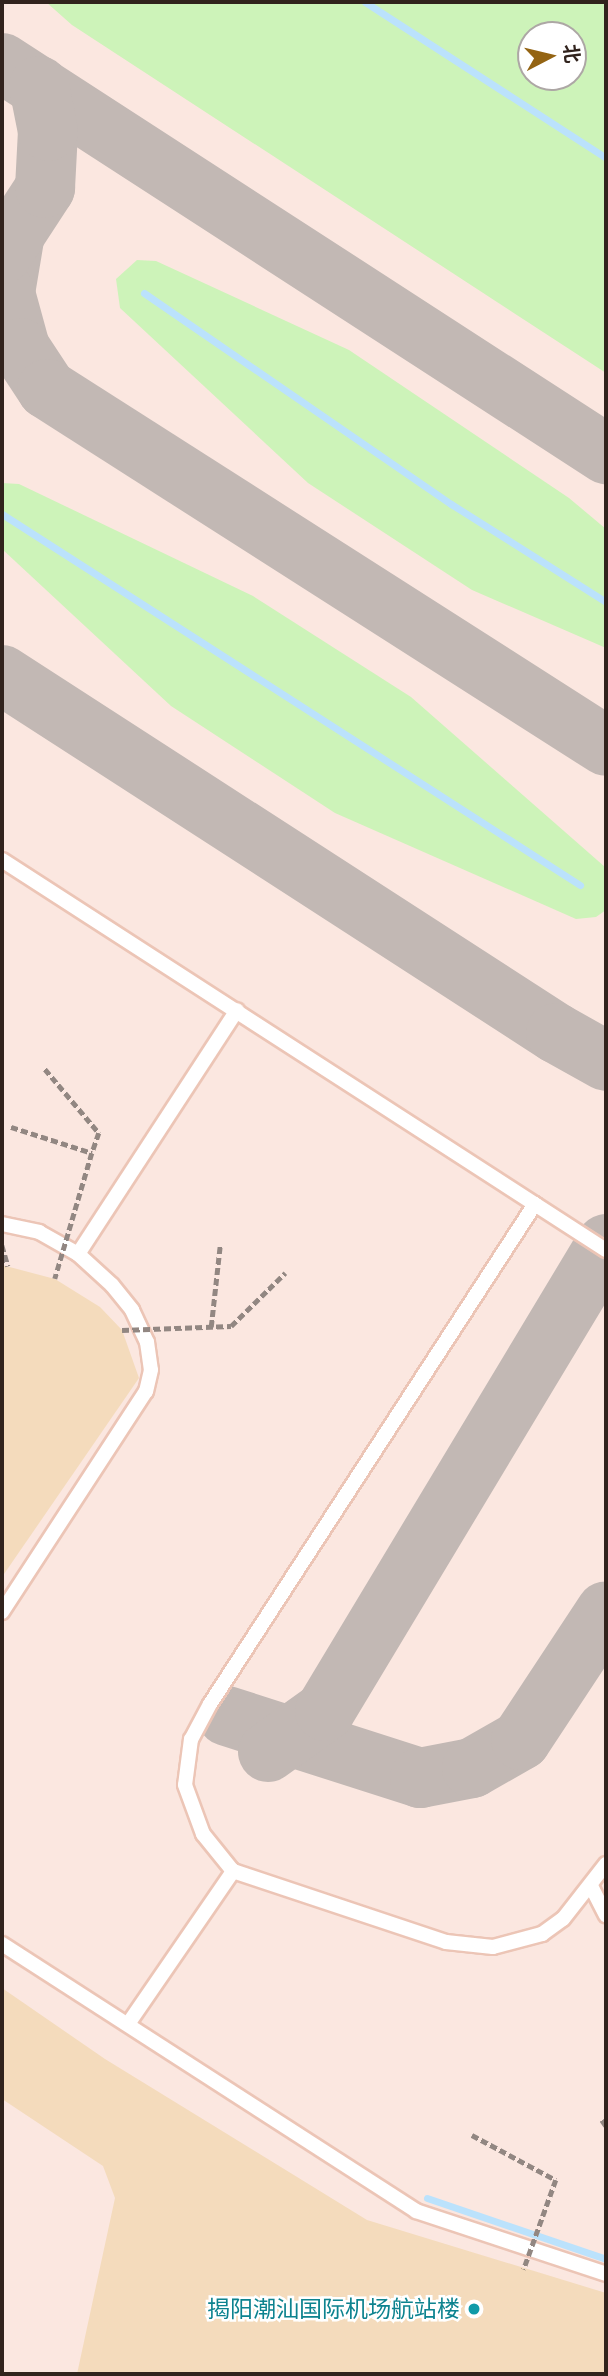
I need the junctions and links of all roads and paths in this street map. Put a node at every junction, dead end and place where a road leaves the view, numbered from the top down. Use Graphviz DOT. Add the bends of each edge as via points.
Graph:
graph roads {
  1 [pos="2,860"];
  2 [pos="237,1010"];
  3 [pos="45,1069"];
  4 [pos="11,1127"];
  5 [pos="92,1153"];
  6 [pos="535,1204"];
  7 [pos="2,1224"];
  8 [pos="2,1245"];
  9 [pos="220,1245"];
  10 [pos="606,1250"];
  11 [pos="78,1254"];
  12 [pos="8,1266"];
  13 [pos="285,1273"];
  14 [pos="55,1279"];
  15 [pos="211,1326"];
  16 [pos="122,1330"];
  17 [pos="2,1612"];
  18 [pos="606,1864"];
  19 [pos="233,1871"];
  20 [pos="591,1886"];
  21 [pos="606,1915"];
  22 [pos="2,1944"];
  23 [pos="128,2024"];
  24 [pos="602,2120"];
  25 [pos="606,2126"];
  26 [pos="472,2135"];
  27 [pos="524,2269"];
  28 [pos="606,2274"];
  1 -- 2 [label="lane"];
  2 -- 6 [label="lane"];
  2 -- 11 [label="lane"];
  3 -- 5 [label="path" via="99,1133"];
  4 -- 5 [label="path, bridge"];
  5 -- 14 [label="path, bridge"];
  6 -- 10 [label="lane"];
  6 -- 19 [label="lane" via="191,1739 185,1785 191,1810"];
  7 -- 11 [label="lane" via="39,1232"];
  8 -- 12 [label="path"];
  9 -- 15 [label="path"];
  11 -- 17 [label="lane" via="132,1310 147,1342 151,1370 146,1391"];
  13 -- 15 [label="path, bridge" via="231,1326"];
  15 -- 16 [label="path, bridge"];
  18 -- 20 [label="lane"];
  19 -- 20 [label="lane" via="472,1947 521,1943 542,1934 563,1919"];
  19 -- 23 [label="lane"];
  20 -- 21 [label="lane"];
  22 -- 23 [label="lane"];
  23 -- 28 [label="lane" via="416,2211"];
  24 -- 25 [label="path"];
  26 -- 27 [label="path, bridge" via="556,2180"];
}
